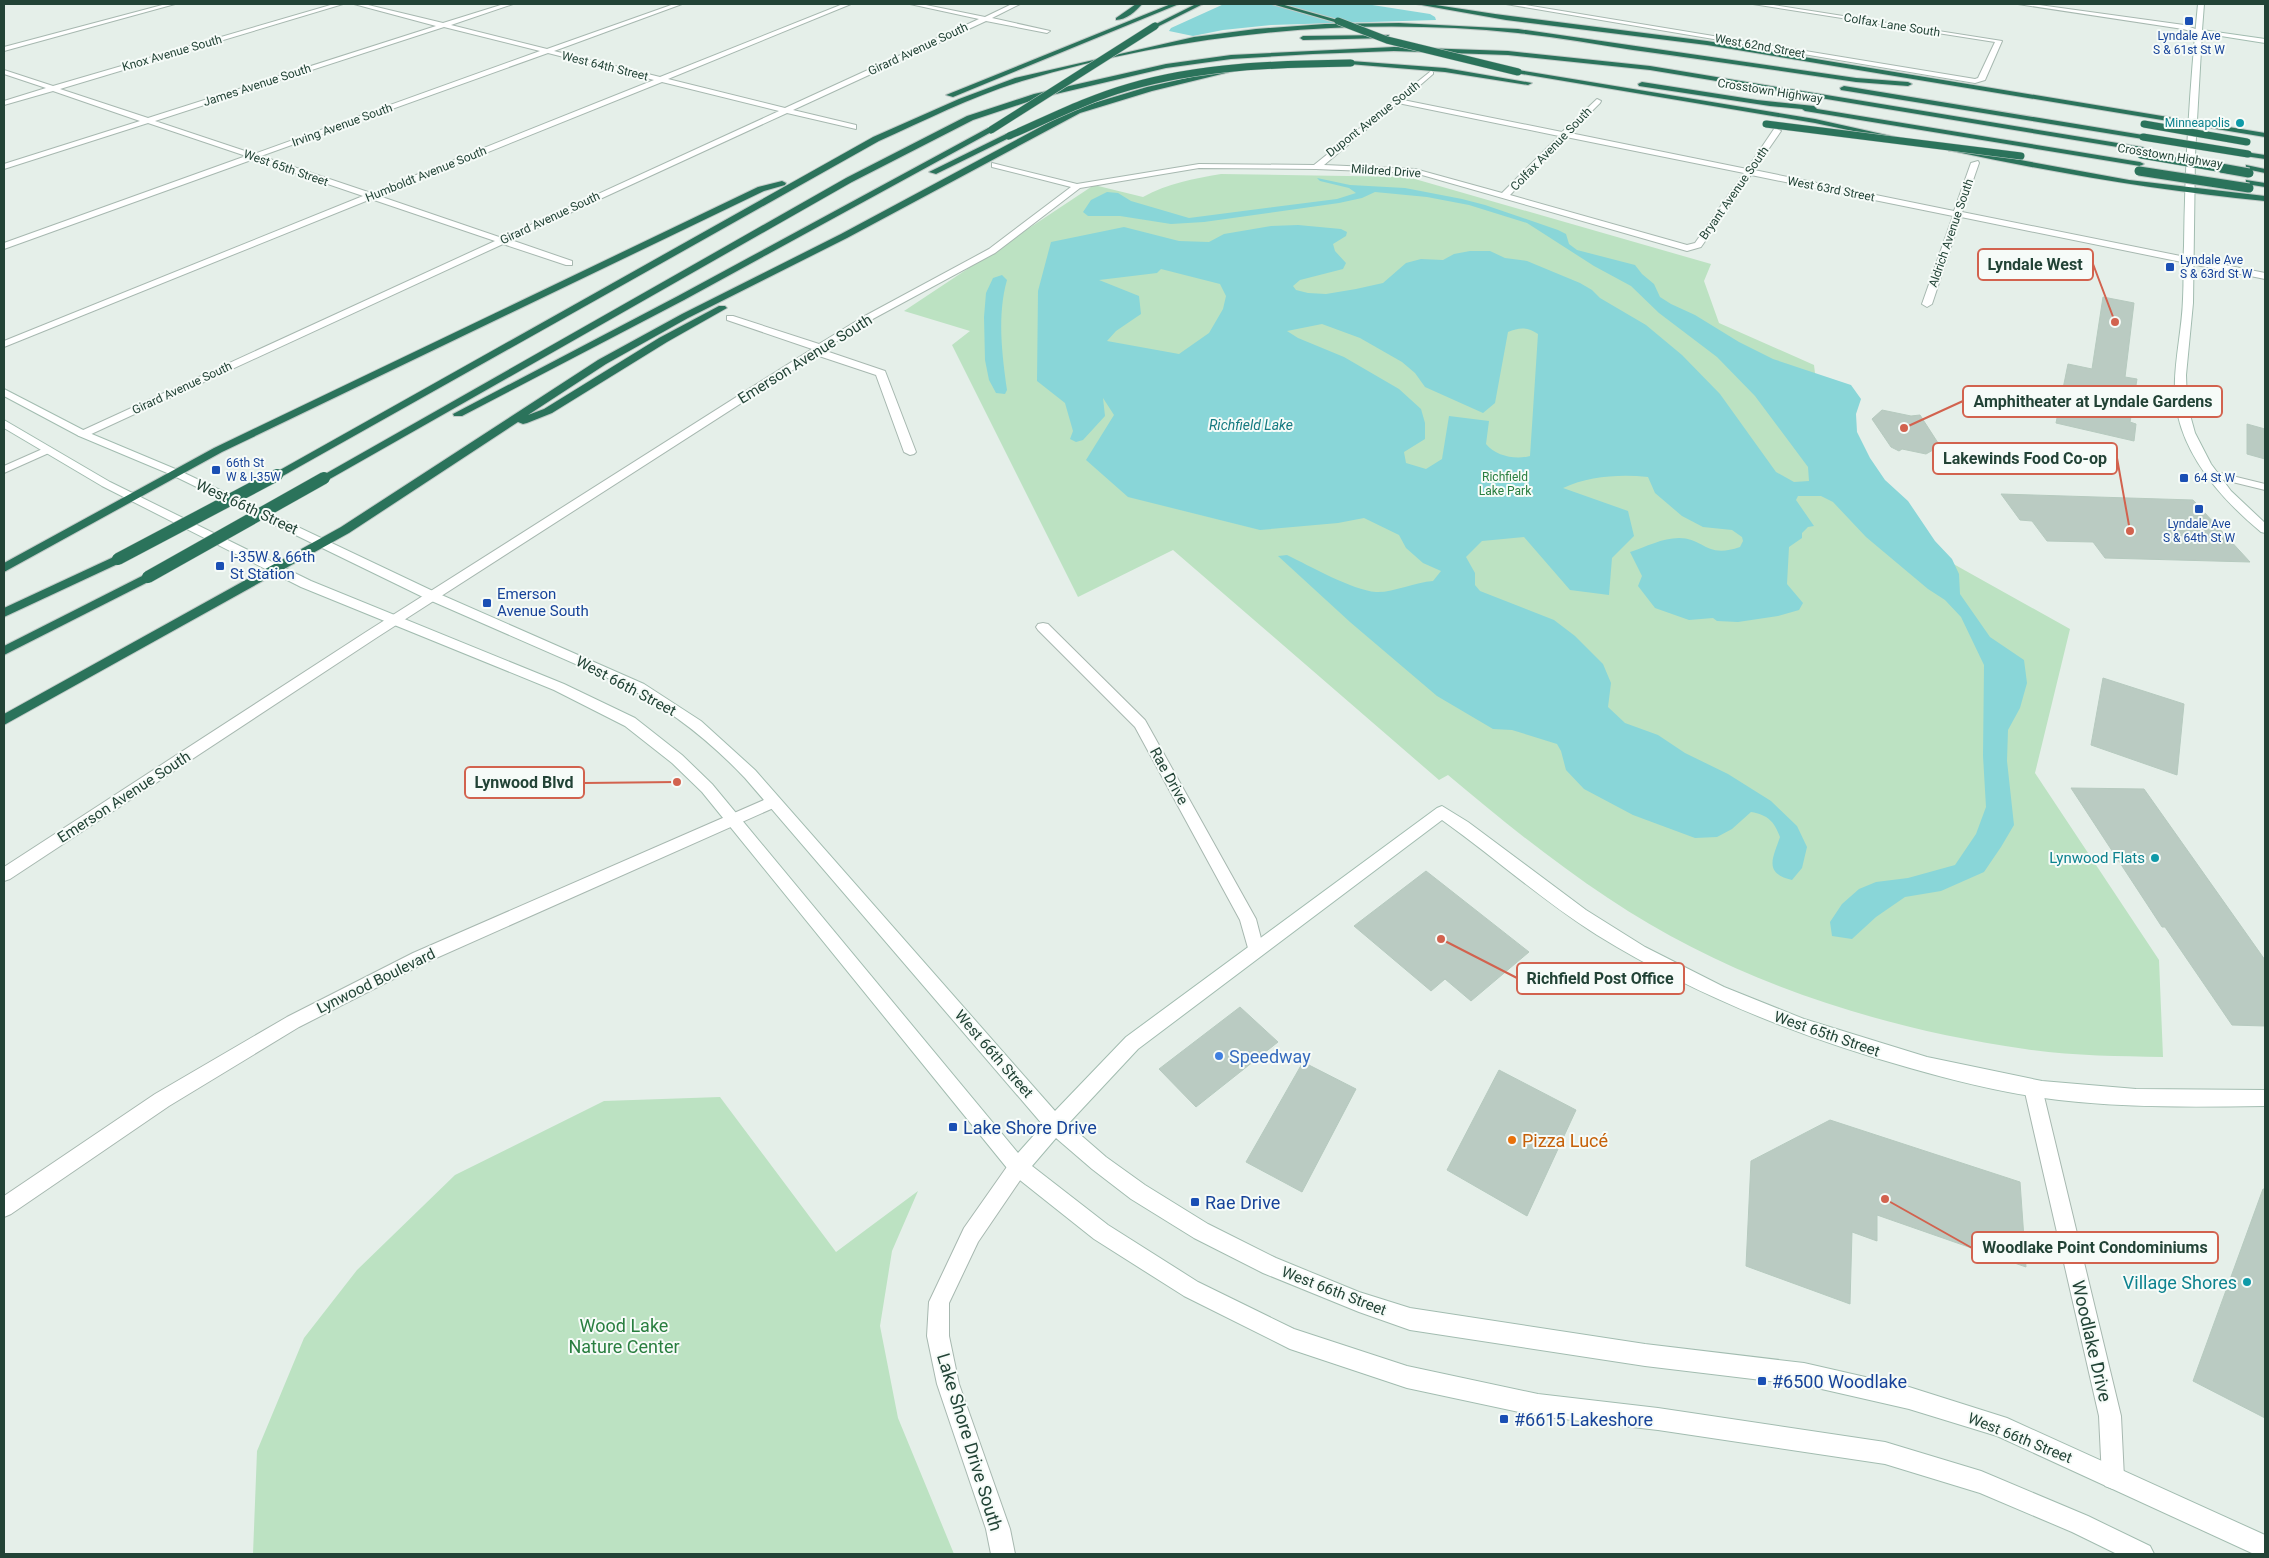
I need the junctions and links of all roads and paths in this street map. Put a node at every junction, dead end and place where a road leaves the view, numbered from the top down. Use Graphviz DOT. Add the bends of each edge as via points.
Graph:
graph roads {
  1 [pos="172,4"];
  2 [pos="340,4"];
  3 [pos="357,4"];
  4 [pos="510,4"];
  5 [pos="679,4"];
  6 [pos="848,4"];
  7 [pos="913,4"];
  8 [pos="1017,4"];
  9 [pos="1139,4"];
  10 [pos="1176,4"];
  11 [pos="1200,4"];
  12 [pos="1276,4"];
  13 [pos="1419,4"];
  14 [pos="1509,4"];
  15 [pos="1756,4"];
  16 [pos="2021,4"];
  17 [pos="2201,4"];
  18 [pos="1544,7"];
  19 [pos="1496,16"];
  20 [pos="986,18"];
  21 [pos="1338,21"];
  22 [pos="443,26"];
  23 [pos="1047,30"];
  24 [pos="2198,31"];
  25 [pos="1405,35"];
  26 [pos="1296,38"];
  27 [pos="2265,41"];
  28 [pos="1229,43"];
  29 [pos="1554,45"];
  30 [pos="4,49"];
  31 [pos="1436,50"];
  32 [pos="546,51"];
  33 [pos="1122,56"];
  34 [pos="1515,62"];
  35 [pos="1027,63"];
  36 [pos="1563,71"];
  37 [pos="4,72"];
  38 [pos="1431,74"];
  39 [pos="1772,76"];
  40 [pos="659,80"];
  41 [pos="1619,80"];
  42 [pos="1975,81"];
  43 [pos="1638,83"];
  44 [pos="1536,84"];
  45 [pos="1908,84"];
  46 [pos="1839,87"];
  47 [pos="52,88"];
  48 [pos="1591,94"];
  49 [pos="940,99"];
  50 [pos="1599,99"];
  51 [pos="1397,101"];
  52 [pos="4,103"];
  53 [pos="2056,109"];
  54 [pos="784,111"];
  55 [pos="147,120"];
  56 [pos="894,121"];
  57 [pos="1757,122"];
  58 [pos="2134,123"];
  59 [pos="2193,124"];
  60 [pos="853,127"];
  61 [pos="1777,131"];
  62 [pos="1565,135"];
  63 [pos="2265,135"];
  64 [pos="876,139"];
  65 [pos="2256,143"];
  66 [pos="253,156"];
  67 [pos="2265,157"];
  68 [pos="2050,160"];
  69 [pos="2140,160"];
  70 [pos="1975,163"];
  71 [pos="2080,164"];
  72 [pos="995,165"];
  73 [pos="4,167"];
  74 [pos="1316,167"];
  75 [pos="1748,172"];
  76 [pos="2265,173"];
  77 [pos="808,176"];
  78 [pos="2249,177"];
  79 [pos="2265,185"];
  80 [pos="1077,186"];
  81 [pos="2192,189"];
  82 [pos="2265,190"];
  83 [pos="372,196"];
  84 [pos="1504,196"];
  85 [pos="2265,199"];
  86 [pos="1956,214"];
  87 [pos="502,241"];
  88 [pos="778,244"];
  89 [pos="4,246"];
  90 [pos="1687,248"];
  91 [pos="2188,261"];
  92 [pos="569,263"];
  93 [pos="2265,276"];
  94 [pos="1927,304"];
  95 [pos="730,318"];
  96 [pos="4,344"];
  97 [pos="818,349"];
  98 [pos="4,392"];
  99 [pos="4,423"];
  100 [pos="84,434"];
  101 [pos="391,442"];
  102 [pos="47,450"];
  103 [pos="910,452"];
  104 [pos="4,470"];
  105 [pos="176,474"];
  106 [pos="2212,474"];
  107 [pos="2265,487"];
  108 [pos="132,496"];
  109 [pos="2265,529"];
  110 [pos="322,543"];
  111 [pos="6,566"];
  112 [pos="277,569"];
  113 [pos="432,596"];
  114 [pos="4,613"];
  115 [pos="395,620"];
  116 [pos="1043,627"];
  117 [pos="4,651"];
  118 [pos="4,720"];
  119 [pos="773,802"];
  120 [pos="734,820"];
  121 [pos="4,875"];
  122 [pos="1256,950"];
  123 [pos="2033,1088"];
  124 [pos="2265,1098"];
  125 [pos="1056,1126"];
  126 [pos="1018,1167"];
  127 [pos="4,1207"];
  128 [pos="2113,1478"];
  129 [pos="2265,1547"];
  130 [pos="1003,1554"];
  131 [pos="2142,1554"];
  1 -- 30 [label="street"];
  2 -- 47 [label="street, Knox Avenue South"];
  3 -- 22 [label="street, West 64th Street"];
  4 -- 22 [label="street, James Avenue South"];
  5 -- 32 [label="street, Irving Avenue South"];
  6 -- 40 [label="street, Humboldt Avenue South"];
  7 -- 20 [label="street"];
  8 -- 20 [label="street, Girard Avenue South"];
  9 -- 35 [label="highway" via="1112,23"];
  10 -- 35 [label="highway"];
  11 -- 88 [label="highway, bridge" via="1155,26 991,130"];
  12 -- 21 [label="highway"];
  13 -- 19 [label="highway, Crosstown Highway"];
  14 -- 18 [label="street, West 62nd Street"];
  15 -- 42 [label="street, Colfax Lane South" via="1999,42 1981,80"];
  16 -- 24 [label="street"];
  17 -- 24 [label="street"];
  18 -- 42 [label="street, West 62nd Street"];
  19 -- 45 [label="highway, Crosstown Highway"];
  19 -- 59 [label="highway" via="1707,44"];
  20 -- 23 [label="street"];
  20 -- 54 [label="street, Girard Avenue South"];
  21 -- 34 [label="highway, bridge"];
  21 -- 81 [label="highway, bridge" via="1387,40 1518,72 1815,121 2054,170"];
  22 -- 32 [label="street, West 64th Street"];
  22 -- 55 [label="street, James Avenue South"];
  24 -- 27 [label="street"];
  24 -- 59 [label="street"];
  25 -- 26 [label="highway"];
  28 -- 33 [label="highway"];
  29 -- 39 [label="highway"];
  31 -- 69 [label="highway" via="1567,58 1650,68"];
  31 -- 101 [label="highway" via="1273,54 1166,66 1037,96 970,118 849,180"];
  31 -- 110 [label="highway" via="1263,64 1150,89 1076,111 844,236 663,340 548,411 482,439"];
  32 -- 40 [label="street, West 64th Street"];
  32 -- 66 [label="street, Irving Avenue South"];
  33 -- 45 [label="highway" via="1194,38 1256,31 1325,26 1456,27 1562,36 1856,80"];
  33 -- 64 [label="highway" via="1018,80 962,100"];
  35 -- 49 [label="highway"];
  36 -- 41 [label="highway"];
  37 -- 47 [label="street, West 65th Street"];
  38 -- 51 [label="street, Dupont Avenue South"];
  40 -- 54 [label="street, West 64th Street"];
  40 -- 83 [label="street, Humboldt Avenue South"];
  43 -- 69 [label="highway, Crosstown Highway"];
  44 -- 88 [label="highway, bridge" via="1445,70 1350,64 1228,68 1179,75 1076,106"];
  45 -- 53 [label="highway, Crosstown Highway"];
  46 -- 67 [label="highway, bridge"];
  47 -- 52 [label="street, Knox Avenue South"];
  47 -- 55 [label="street, West 65th Street"];
  48 -- 50 [label="highway"];
  50 -- 62 [label="street, Colfax Avenue South"];
  51 -- 62 [label="street, West 63rd Street"];
  51 -- 74 [label="street, Dupont Avenue South"];
  54 -- 60 [label="street, West 64th Street"];
  54 -- 87 [label="street, Girard Avenue South"];
  55 -- 66 [label="street, West 65th Street"];
  55 -- 73 [label="street, James Avenue South"];
  56 -- 64 [label="highway"];
  57 -- 68 [label="highway, bridge"];
  58 -- 65 [label="highway, Crosstown Highway, bridge"];
  59 -- 63 [label="highway"];
  59 -- 81 [label="street"];
  61 -- 75 [label="street, Bryant Avenue South"];
  62 -- 75 [label="street, West 63rd Street"];
  62 -- 84 [label="street, Colfax Avenue South"];
  64 -- 77 [label="highway"];
  66 -- 83 [label="street, West 65th Street"];
  66 -- 89 [label="street, Irving Avenue South"];
  69 -- 71 [label="highway"];
  69 -- 78 [label="highway, bridge"];
  69 -- 78 [label="highway, bridge"];
  70 -- 86 [label="street, Aldrich Avenue South"];
  72 -- 80 [label="street"];
  74 -- 80 [label="street, Mildred Drive" via="1199,166"];
  74 -- 84 [label="street, Mildred Drive" via="1415,171"];
  75 -- 86 [label="street, West 63rd Street"];
  75 -- 90 [label="street, Bryant Avenue South" via="1698,245"];
  76 -- 78 [label="highway"];
  77 -- 105 [label="highway" via="761,189 235,442"];
  77 -- 114 [label="highway, bridge" via="277,475"];
  78 -- 79 [label="highway"];
  78 -- 82 [label="highway"];
  80 -- 97 [label="street, Emerson Avenue South" via="992,251 866,319"];
  81 -- 85 [label="highway"];
  81 -- 91 [label="street"];
  83 -- 87 [label="street, West 65th Street"];
  83 -- 96 [label="street, Humboldt Avenue South"];
  84 -- 90 [label="street, Mildred Drive"];
  86 -- 91 [label="street, West 63rd Street"];
  86 -- 94 [label="street, Aldrich Avenue South"];
  87 -- 92 [label="street, West 65th Street"];
  87 -- 100 [label="street, Girard Avenue South"];
  88 -- 101 [label="highway" via="473,406"];
  91 -- 93 [label="street, West 63rd Street"];
  91 -- 106 [label="street" via="2184,416"];
  95 -- 97 [label="street"];
  97 -- 103 [label="street" via="881,373"];
  97 -- 113 [label="street, Emerson Avenue South"];
  98 -- 100 [label="street, West 66th Street"];
  99 -- 102 [label="street, West 66th Street"];
  100 -- 105 [label="street, West 66th Street"];
  101 -- 117 [label="highway, bridge" via="148,577"];
  102 -- 104 [label="street"];
  102 -- 108 [label="street, West 66th Street"];
  105 -- 108 [label="highway"];
  105 -- 110 [label="street, West 66th Street"];
  106 -- 107 [label="street"];
  106 -- 109 [label="street"];
  108 -- 111 [label="highway"];
  108 -- 112 [label="street, West 66th Street"];
  110 -- 112 [label="highway"];
  110 -- 113 [label="street, West 66th Street"];
  112 -- 115 [label="street, West 66th Street"];
  112 -- 118 [label="highway"];
  113 -- 115 [label="street, Emerson Avenue South"];
  113 -- 119 [label="street, West 66th Street" via="604,671 666,703 719,744 755,778"];
  115 -- 120 [label="street, West 66th Street" via="559,687 630,722 677,759"];
  115 -- 121 [label="street, Emerson Avenue South"];
  116 -- 122 [label="street, Rae Drive" via="1140,724 1248,919"];
  119 -- 120 [label="street, Lynwood Boulevard"];
  119 -- 125 [label="street, West 66th Street"];
  120 -- 126 [label="street, West 66th Street"];
  120 -- 127 [label="street, Lynwood Boulevard" via="419,958 293,1022 162,1100"];
  122 -- 123 [label="street, West 65th Street" via="1442,812 1601,928 1645,954 1769,1014 1864,1048 1962,1074"];
  122 -- 125 [label="street" via="1132,1043"];
  123 -- 124 [label="street, West 65th Street" via="2157,1099"];
  123 -- 128 [label="street, Woodlake Drive" via="2110,1416"];
  125 -- 126 [label="street, Lake Shore Drive South"];
  125 -- 128 [label="street, West 66th Street" via="1138,1192 1201,1231 1270,1266 1410,1319 1645,1355 1804,1374 1909,1398 1999,1426"];
  126 -- 130 [label="street, Lake Shore Drive South" via="971,1235 939,1302 938,1336 948,1384 998,1529"];
  126 -- 131 [label="street, West 66th Street" via="1100,1232 1191,1289 1290,1338 1407,1377 1538,1405 1885,1453 1981,1482"];
  128 -- 129 [label="street, West 66th Street"];
}
